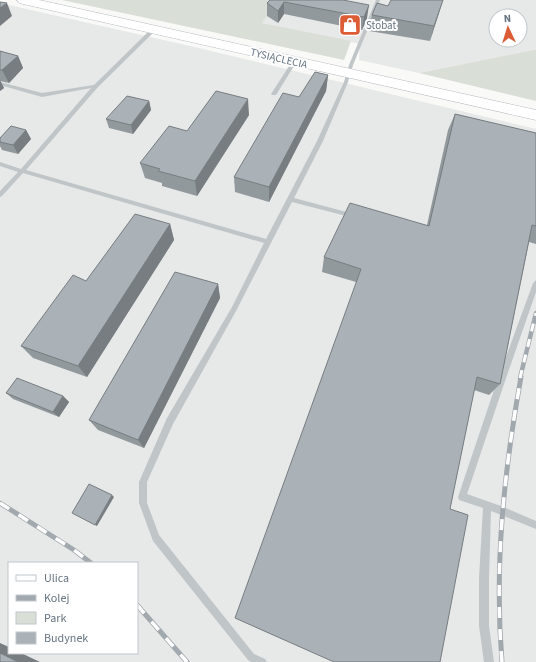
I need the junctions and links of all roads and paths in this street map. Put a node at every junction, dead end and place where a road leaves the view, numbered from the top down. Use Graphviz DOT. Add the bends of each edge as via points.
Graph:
graph roads {
  1 [pos="23,0"];
  2 [pos="378,0"];
  3 [pos="154,30"];
  4 [pos="295,61"];
  5 [pos="349,73"];
  6 [pos="0,83"];
  7 [pos="96,86"];
  8 [pos="274,94"];
  9 [pos="536,115"];
  10 [pos="0,164"];
  11 [pos="22,171"];
  12 [pos="0,195"];
  13 [pos="290,199"];
  14 [pos="358,216"];
  15 [pos="268,242"];
  16 [pos="536,283"];
  17 [pos="487,506"];
  18 [pos="536,525"];
  19 [pos="262,662"];
  20 [pos="489,662"];
  1 -- 3 [label="street, TYSIĄCLECIA"];
  2 -- 5 [label="lane"];
  3 -- 4 [label="street, TYSIĄCLECIA"];
  3 -- 7 [label="lane"];
  4 -- 5 [label="street, TYSIĄCLECIA"];
  4 -- 8 [label="lane"];
  5 -- 9 [label="street, TYSIĄCLECIA"];
  5 -- 13 [label="lane" via="320,141"];
  6 -- 7 [label="lane" via="42,95"];
  7 -- 11 [label="lane"];
  10 -- 11 [label="lane"];
  11 -- 12 [label="lane"];
  11 -- 15 [label="lane"];
  13 -- 14 [label="lane"];
  13 -- 15 [label="lane"];
  15 -- 19 [label="lane" via="234,309 170,421 143,482 143,503 156,538 251,657"];
  16 -- 17 [label="lane" via="462,497"];
  17 -- 18 [label="lane"];
  17 -- 20 [label="lane" via="484,626"];
}
